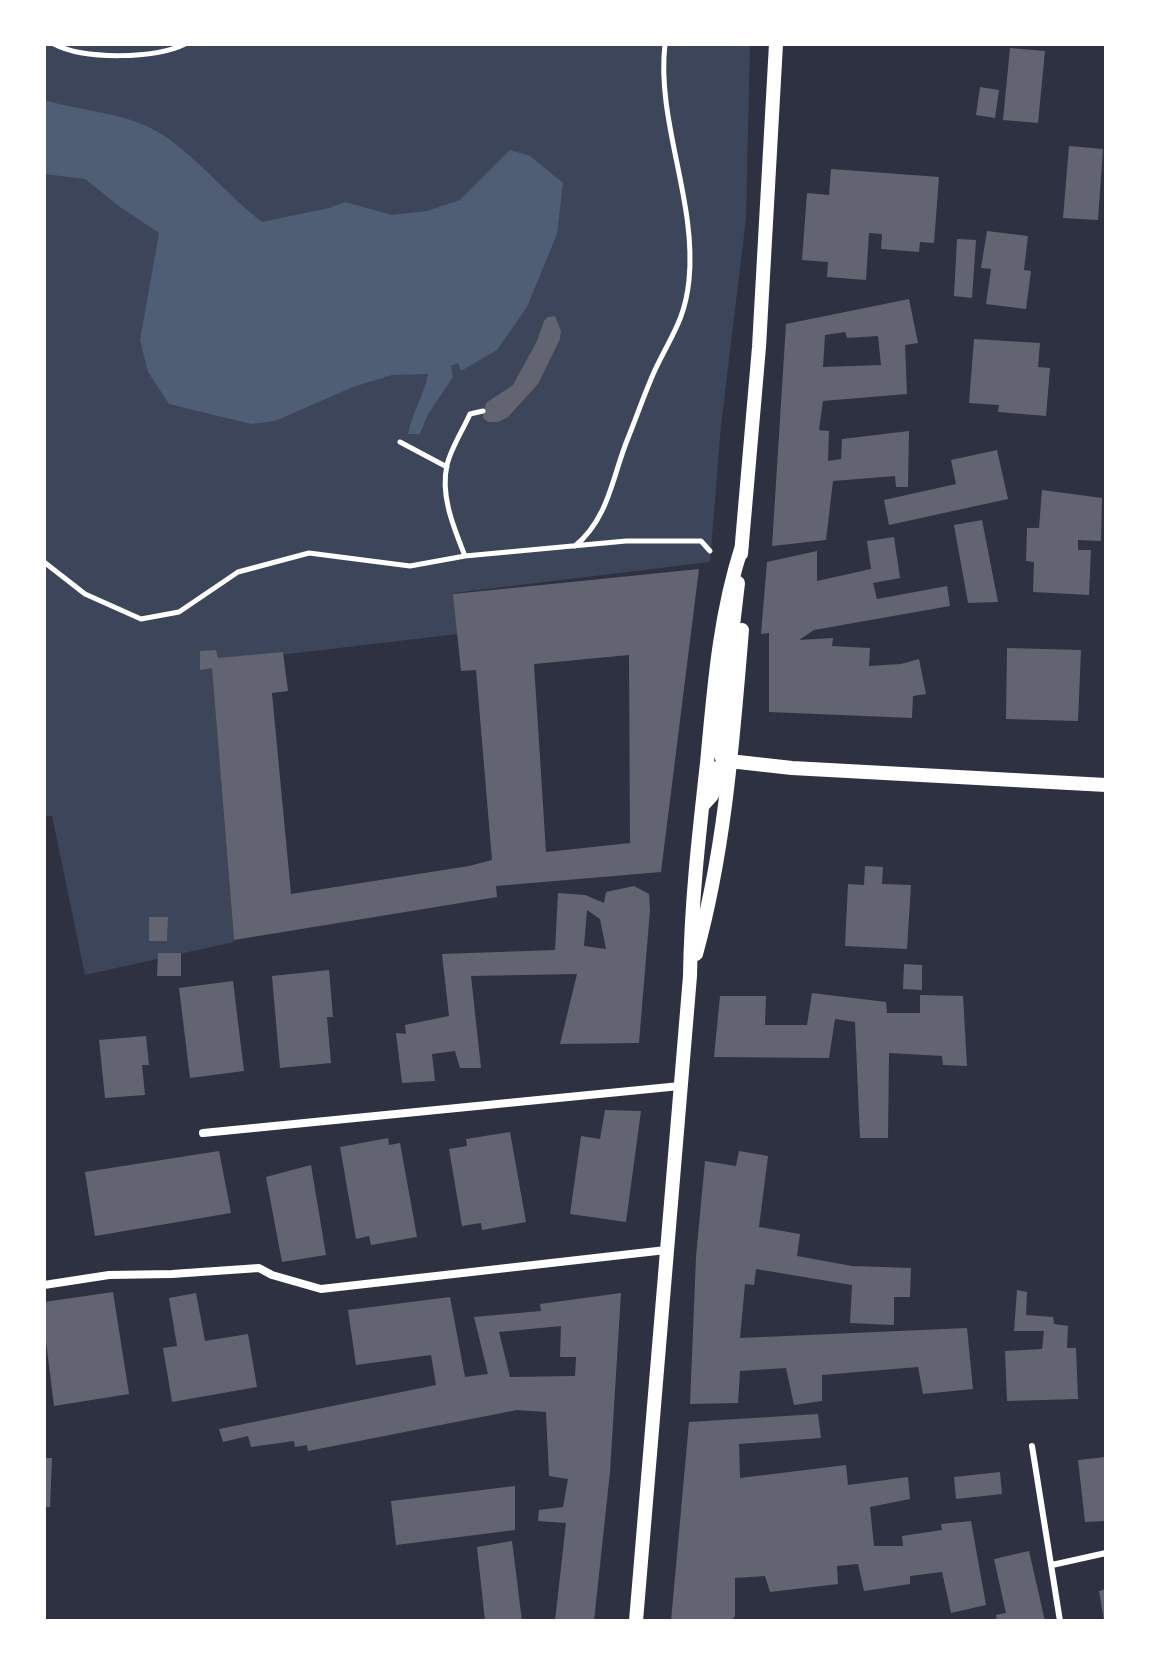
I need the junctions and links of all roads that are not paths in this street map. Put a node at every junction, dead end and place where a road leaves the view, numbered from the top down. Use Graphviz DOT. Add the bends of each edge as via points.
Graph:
graph roads {
  1 [pos="776,44"];
  2 [pos="742,546"];
  3 [pos="729,761"];
  4 [pos="1106,785"];
  5 [pos="702,807"];
  6 [pos="690,976"];
  7 [pos="680,1086"];
  8 [pos="203,1133"];
  9 [pos="666,1250"];
  10 [pos="44,1285"];
  11 [pos="1032,1446"];
  12 [pos="1106,1553"];
  13 [pos="1052,1565"];
  14 [pos="636,1621"];
  15 [pos="1060,1621"];
  1 -- 2 [label="street"];
  2 -- 3 [label="street" via="744,604"];
  2 -- 5 [label="street" via="722,628"];
  3 -- 4 [label="street"];
  3 -- 5 [label="street" via="719,767 712,795"];
  3 -- 6 [label="street" via="709,902"];
  5 -- 6 [label="street"];
  6 -- 7 [label="street"];
  7 -- 8 [label="street"];
  7 -- 9 [label="street"];
  9 -- 10 [label="street" via="321,1289 259,1268 109,1275"];
  9 -- 14 [label="street"];
  11 -- 13 [label="lane"];
  12 -- 13 [label="lane"];
  13 -- 15 [label="lane"];
}
